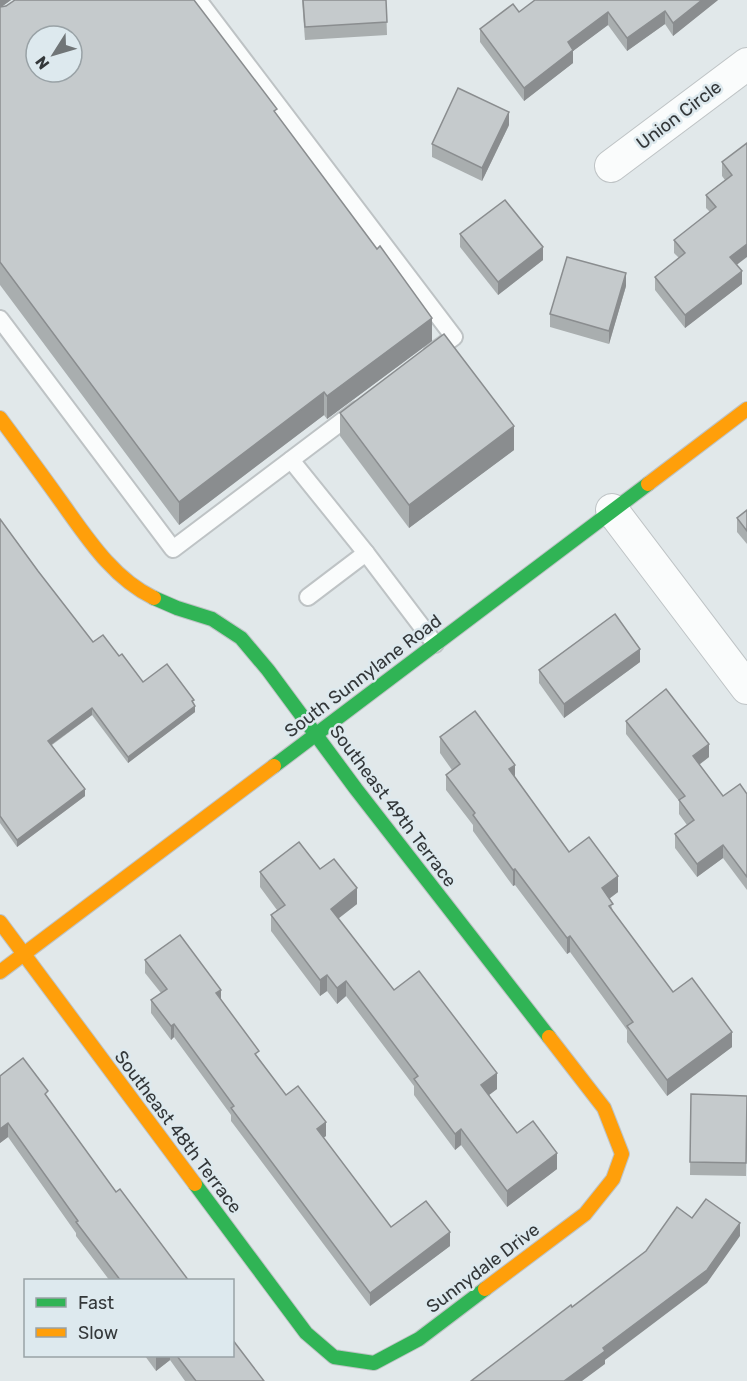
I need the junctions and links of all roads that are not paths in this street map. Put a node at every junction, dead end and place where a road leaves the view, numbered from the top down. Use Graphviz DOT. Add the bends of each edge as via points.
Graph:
graph roads {
  1 [pos="198,0"];
  2 [pos="747,64"];
  3 [pos="611,166"];
  4 [pos="0,319"];
  5 [pos="417,364"];
  6 [pos="372,398"];
  7 [pos="747,409"];
  8 [pos="0,418"];
  9 [pos="291,460"];
  10 [pos="612,510"];
  11 [pos="366,553"];
  12 [pos="308,597"];
  13 [pos="435,644"];
  14 [pos="747,688"];
  15 [pos="316,734"];
  16 [pos="0,922"];
  17 [pos="23,955"];
  18 [pos="0,972"];
  19 [pos="622,1154"];
  20 [pos="334,1357"];
  1 -- 5 [label="lane" via="454,337"];
  2 -- 3 [label="street, Union Circle"];
  4 -- 9 [label="lane" via="173,549"];
  6 -- 9 [label="lane"];
  7 -- 10 [label="street, South Sunnylane Road"];
  8 -- 15 [label="street, Southeast 49th Terrace" via="114,569 140,591 212,620 241,638"];
  9 -- 11 [label="lane"];
  10 -- 13 [label="street, South Sunnylane Road"];
  10 -- 14 [label="street"];
  11 -- 12 [label="lane"];
  11 -- 13 [label="lane"];
  13 -- 15 [label="street, South Sunnylane Road"];
  15 -- 17 [label="street, South Sunnylane Road"];
  15 -- 19 [label="street, Southeast 49th Terrace" via="604,1108"];
  16 -- 17 [label="street, Southeast 48th Terrace"];
  17 -- 18 [label="street, South Sunnylane Road"];
  17 -- 20 [label="street, Southeast 48th Terrace" via="306,1333"];
  19 -- 20 [label="street, Sunnydale Drive" via="612,1179 585,1214 419,1339 374,1363"];
}
